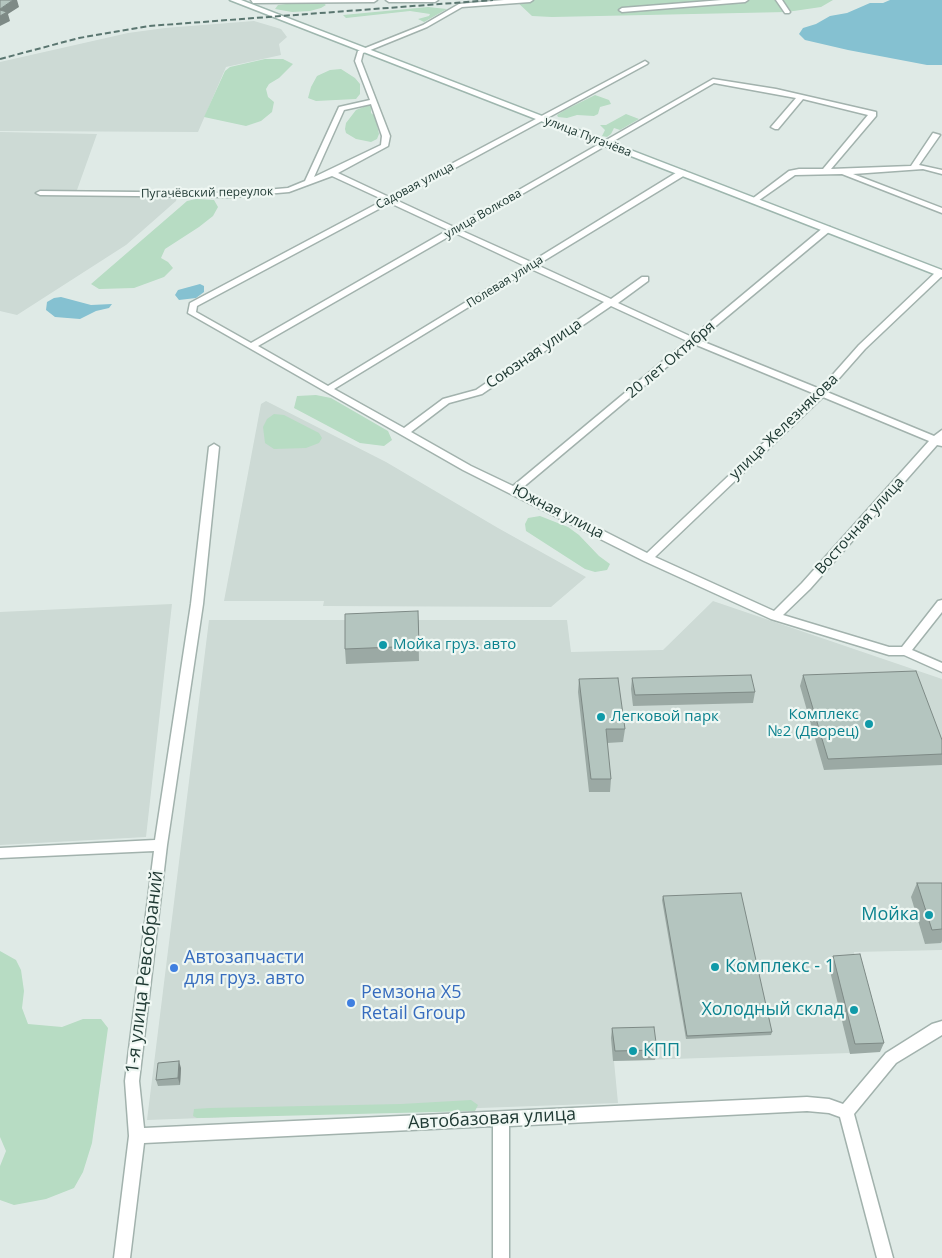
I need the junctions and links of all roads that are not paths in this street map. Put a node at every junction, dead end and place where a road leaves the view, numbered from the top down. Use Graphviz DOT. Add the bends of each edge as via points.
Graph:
graph roads {
  1 [pos="234,0"];
  2 [pos="374,0"];
  3 [pos="389,0"];
  4 [pos="435,0"];
  5 [pos="530,0"];
  6 [pos="744,0"];
  7 [pos="779,0"];
  8 [pos="251,2"];
  9 [pos="622,10"];
  10 [pos="787,12"];
  11 [pos="364,50"];
  12 [pos="645,63"];
  13 [pos="801,97"];
  14 [pos="374,101"];
  15 [pos="542,120"];
  16 [pos="775,126"];
  17 [pos="936,135"];
  18 [pos="604,144"];
  19 [pos="914,167"];
  20 [pos="825,172"];
  21 [pos="837,172"];
  22 [pos="942,172"];
  23 [pos="682,173"];
  24 [pos="332,174"];
  25 [pos="308,183"];
  26 [pos="40,193"];
  27 [pos="387,200"];
  28 [pos="755,202"];
  29 [pos="942,211"];
  30 [pos="827,229"];
  31 [pos="456,230"];
  32 [pos="532,265"];
  33 [pos="941,274"];
  34 [pos="645,279"];
  35 [pos="611,302"];
  36 [pos="192,314"];
  37 [pos="694,341"];
  38 [pos="252,346"];
  39 [pos="328,390"];
  40 [pos="821,394"];
  41 [pos="404,433"];
  42 [pos="940,439"];
  43 [pos="214,447"];
  44 [pos="514,490"];
  45 [pos="648,558"];
  46 [pos="942,604"];
  47 [pos="775,616"];
  48 [pos="905,652"];
  49 [pos="942,668"];
  50 [pos="161,845"];
  51 [pos="0,853"];
  52 [pos="942,1028"];
  53 [pos="846,1112"];
  54 [pos="501,1119"];
  55 [pos="137,1136"];
  56 [pos="122,1258"];
  57 [pos="501,1258"];
  58 [pos="885,1258"];
  1 -- 8 [label="street, улица Пугачёва"];
  2 -- 8 [label="street"];
  3 -- 4 [label="street"];
  5 -- 11 [label="street" via="461,5 425,26"];
  6 -- 9 [label="street"];
  7 -- 10 [label="street"];
  8 -- 11 [label="street, улица Пугачёва"];
  11 -- 14 [label="street, Пугачёвский переулок" via="358,54 358,61"];
  11 -- 15 [label="street, улица Пугачёва"];
  12 -- 15 [label="street, Садовая улица"];
  13 -- 16 [label="street"];
  13 -- 18 [label="street, улица Волкова" via="713,81"];
  13 -- 20 [label="street" via="873,114"];
  14 -- 24 [label="street, Пугачёвский переулок" via="386,136 384,146"];
  14 -- 25 [label="street" via="341,108"];
  15 -- 18 [label="street, улица Пугачёва"];
  15 -- 27 [label="street, Садовая улица"];
  17 -- 19 [label="street"];
  18 -- 23 [label="street, улица Пугачёва"];
  18 -- 31 [label="street, улица Волкова"];
  19 -- 21 [label="street"];
  19 -- 22 [label="street"];
  20 -- 21 [label="street"];
  20 -- 28 [label="street" via="792,173"];
  21 -- 29 [label="street"];
  23 -- 28 [label="street, улица Пугачёва"];
  23 -- 32 [label="street, Полевая улица"];
  24 -- 25 [label="street, Пугачёвский переулок"];
  24 -- 27 [label="street"];
  25 -- 26 [label="street, Пугачёвский переулок" via="289,190 231,195"];
  27 -- 31 [label="street"];
  27 -- 36 [label="street, Садовая улица" via="193,305"];
  28 -- 30 [label="street, улица Пугачёва"];
  30 -- 33 [label="street, улица Пугачёва"];
  30 -- 37 [label="street, 20 лет Октября"];
  31 -- 32 [label="street"];
  31 -- 38 [label="street, улица Волкова"];
  32 -- 35 [label="street"];
  32 -- 39 [label="street, Полевая улица"];
  33 -- 40 [label="street, улица Железнякова" via="862,347"];
  34 -- 35 [label="street, Союзная улица"];
  35 -- 37 [label="street"];
  35 -- 41 [label="street, Союзная улица" via="479,392 446,401"];
  36 -- 38 [label="street, Южная улица"];
  37 -- 40 [label="street"];
  37 -- 44 [label="street, 20 лет Октября"];
  38 -- 39 [label="street, Южная улица"];
  39 -- 41 [label="street, Южная улица"];
  40 -- 42 [label="street"];
  40 -- 45 [label="street, улица Железнякова"];
  41 -- 44 [label="street, Южная улица"];
  42 -- 47 [label="street, Восточная улица"];
  43 -- 50 [label="street, 1-я улица Ревсобраний" via="196,610"];
  44 -- 45 [label="street, Южная улица"];
  45 -- 47 [label="street, Южная улица"];
  46 -- 48 [label="street"];
  47 -- 48 [label="street, Южная улица" via="889,652"];
  48 -- 49 [label="street, Южная улица"];
  50 -- 51 [label="street"];
  50 -- 55 [label="street, 1-я улица Ревсобраний" via="132,1080"];
  52 -- 53 [label="street" via="891,1058"];
  53 -- 54 [label="street, Автобазовая улица" via="807,1104"];
  53 -- 58 [label="street"];
  54 -- 55 [label="street, Автобазовая улица"];
  54 -- 57 [label="street"];
  55 -- 56 [label="street, 1-я улица Ревсобраний"];
}
